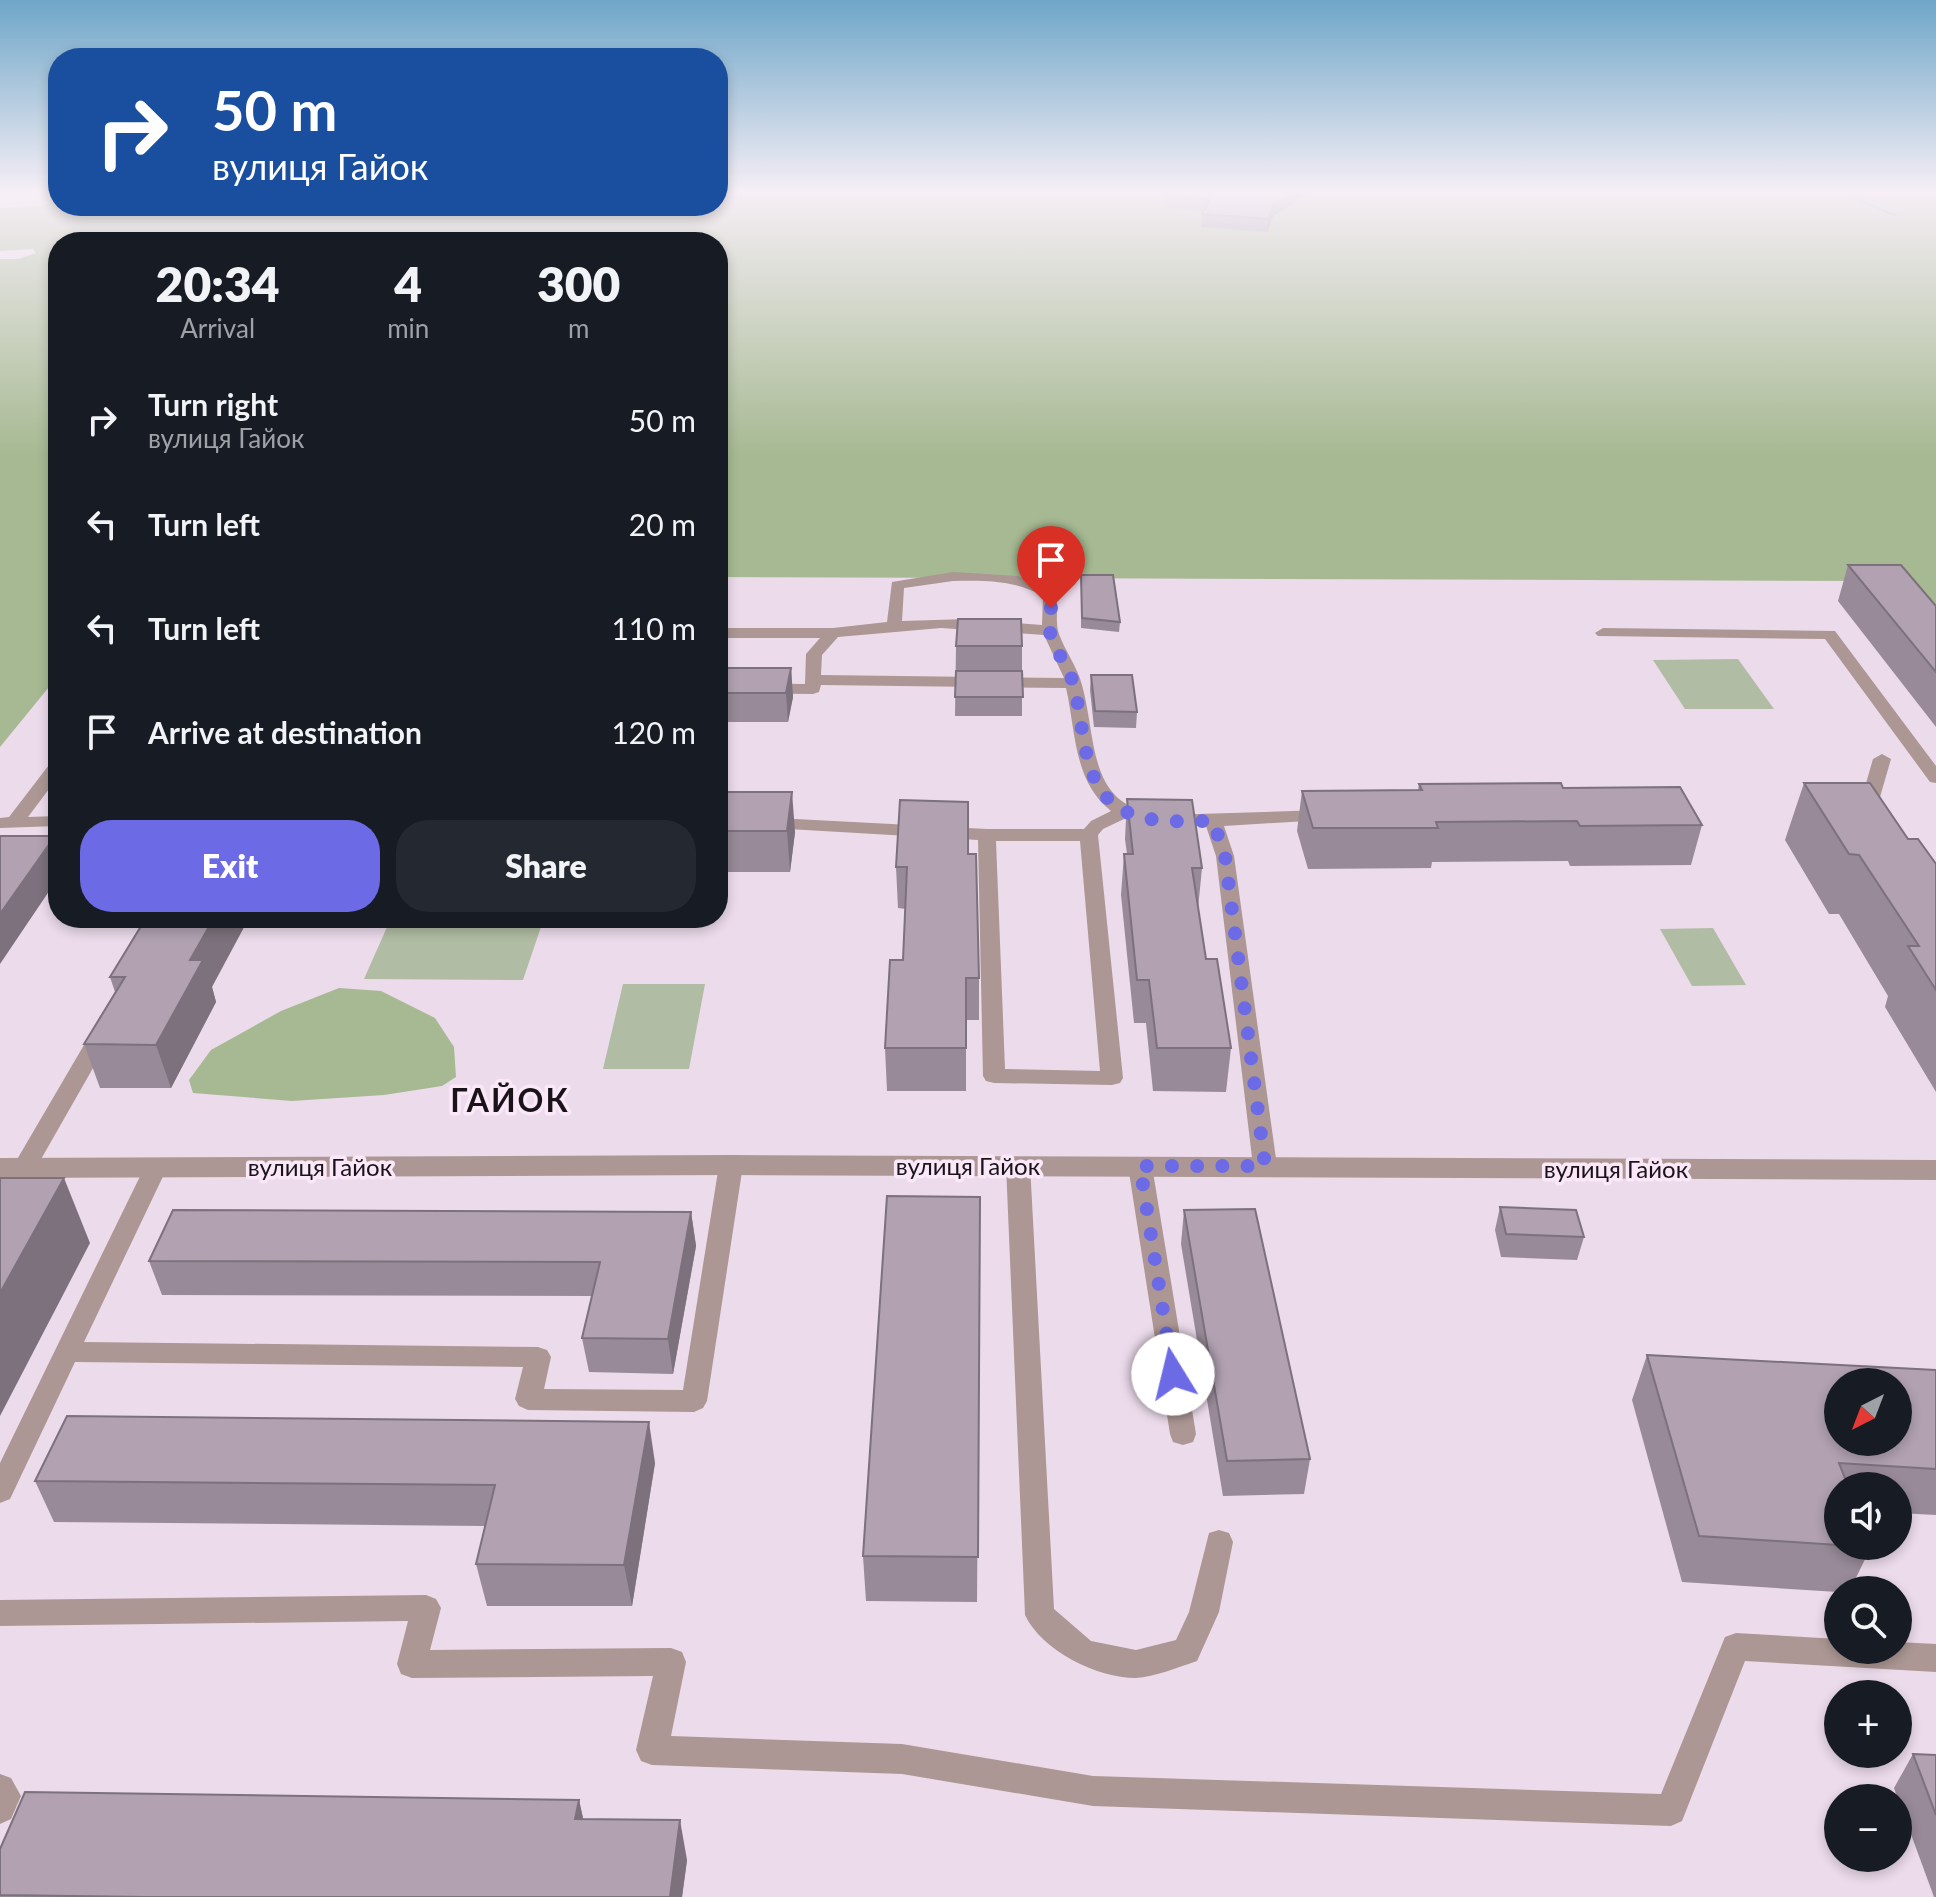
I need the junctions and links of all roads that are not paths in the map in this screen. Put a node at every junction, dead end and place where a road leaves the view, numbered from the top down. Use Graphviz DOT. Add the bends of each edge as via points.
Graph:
graph roads {
  1 [pos="894,624"];
  2 [pos="1050,631"];
  3 [pos="728,633"];
  4 [pos="833,633"];
  5 [pos="1603,633"];
  6 [pos="814,680"];
  7 [pos="1073,683"];
  8 [pos="728,688"];
  9 [pos="1882,759"];
  10 [pos="48,776"];
  11 [pos="1936,778"];
  12 [pos="1123,812"];
  13 [pos="1344,815"];
  14 [pos="48,821"];
  15 [pos="728,821"];
  16 [pos="1213,821"];
  17 [pos="7,822"];
  18 [pos="1886,828"];
  19 [pos="987,835"];
  20 [pos="1089,835"];
  21 [pos="110,1018"];
  22 [pos="731,1165"];
  23 [pos="1018,1165"];
  24 [pos="156,1166"];
  25 [pos="1140,1166"];
  26 [pos="1265,1166"];
  27 [pos="12,1168"];
  28 [pos="1936,1170"];
  29 [pos="66,1352"];
  30 [pos="1183,1434"];
  31 [pos="0,1491"];
  32 [pos="1219,1542"];
  33 [pos="0,1613"];
  34 [pos="1936,1658"];
  35 [pos="0,1789"];
  36 [pos="0,1808"];
  1 -- 2 [label="lane"];
  1 -- 2 [label="lane" via="897,585 922,578 1010,578 1050,594"];
  1 -- 4 [label="lane"];
  2 -- 7 [label="lane"];
  3 -- 4 [label="lane"];
  4 -- 6 [label="lane" via="814,654"];
  5 -- 11 [label="lane" via="1830,634"];
  6 -- 7 [label="lane"];
  6 -- 8 [label="lane" via="813,689"];
  7 -- 12 [label="lane" via="1098,788"];
  9 -- 18 [label="lane" via="1869,804"];
  10 -- 17 [label="lane"];
  12 -- 16 [label="lane" via="1148,819"];
  12 -- 20 [label="lane"];
  13 -- 16 [label="lane"];
  14 -- 17 [label="lane"];
  15 -- 19 [label="lane"];
  16 -- 26 [label="lane" via="1225,856"];
  19 -- 20 [label="lane"];
  19 -- 20 [label="lane" via="994,1076 1112,1078"];
  21 -- 27 [label="lane"];
  22 -- 23 [label="street, вулиця Гайок"];
  22 -- 24 [label="street, вулиця Гайок"];
  22 -- 29 [label="lane" via="694,1401 528,1399 538,1357"];
  23 -- 25 [label="street, вулиця Гайок"];
  23 -- 32 [label="lane" via="1040,1615 1083,1653 1136,1664 1186,1651 1204,1612"];
  24 -- 27 [label="street, вулиця Гайок"];
  24 -- 29 [label="lane"];
  25 -- 26 [label="street, вулиця Гайок"];
  25 -- 30 [label="lane"];
  26 -- 28 [label="street, вулиця Гайок"];
  29 -- 31 [label="lane"];
  33 -- 34 [label="lane" via="426,1608 412,1664 671,1662 652,1750 902,1759 1093,1791 1671,1810 1736,1647"];
  35 -- 36 [label="lane" via="5,1796"];
}
